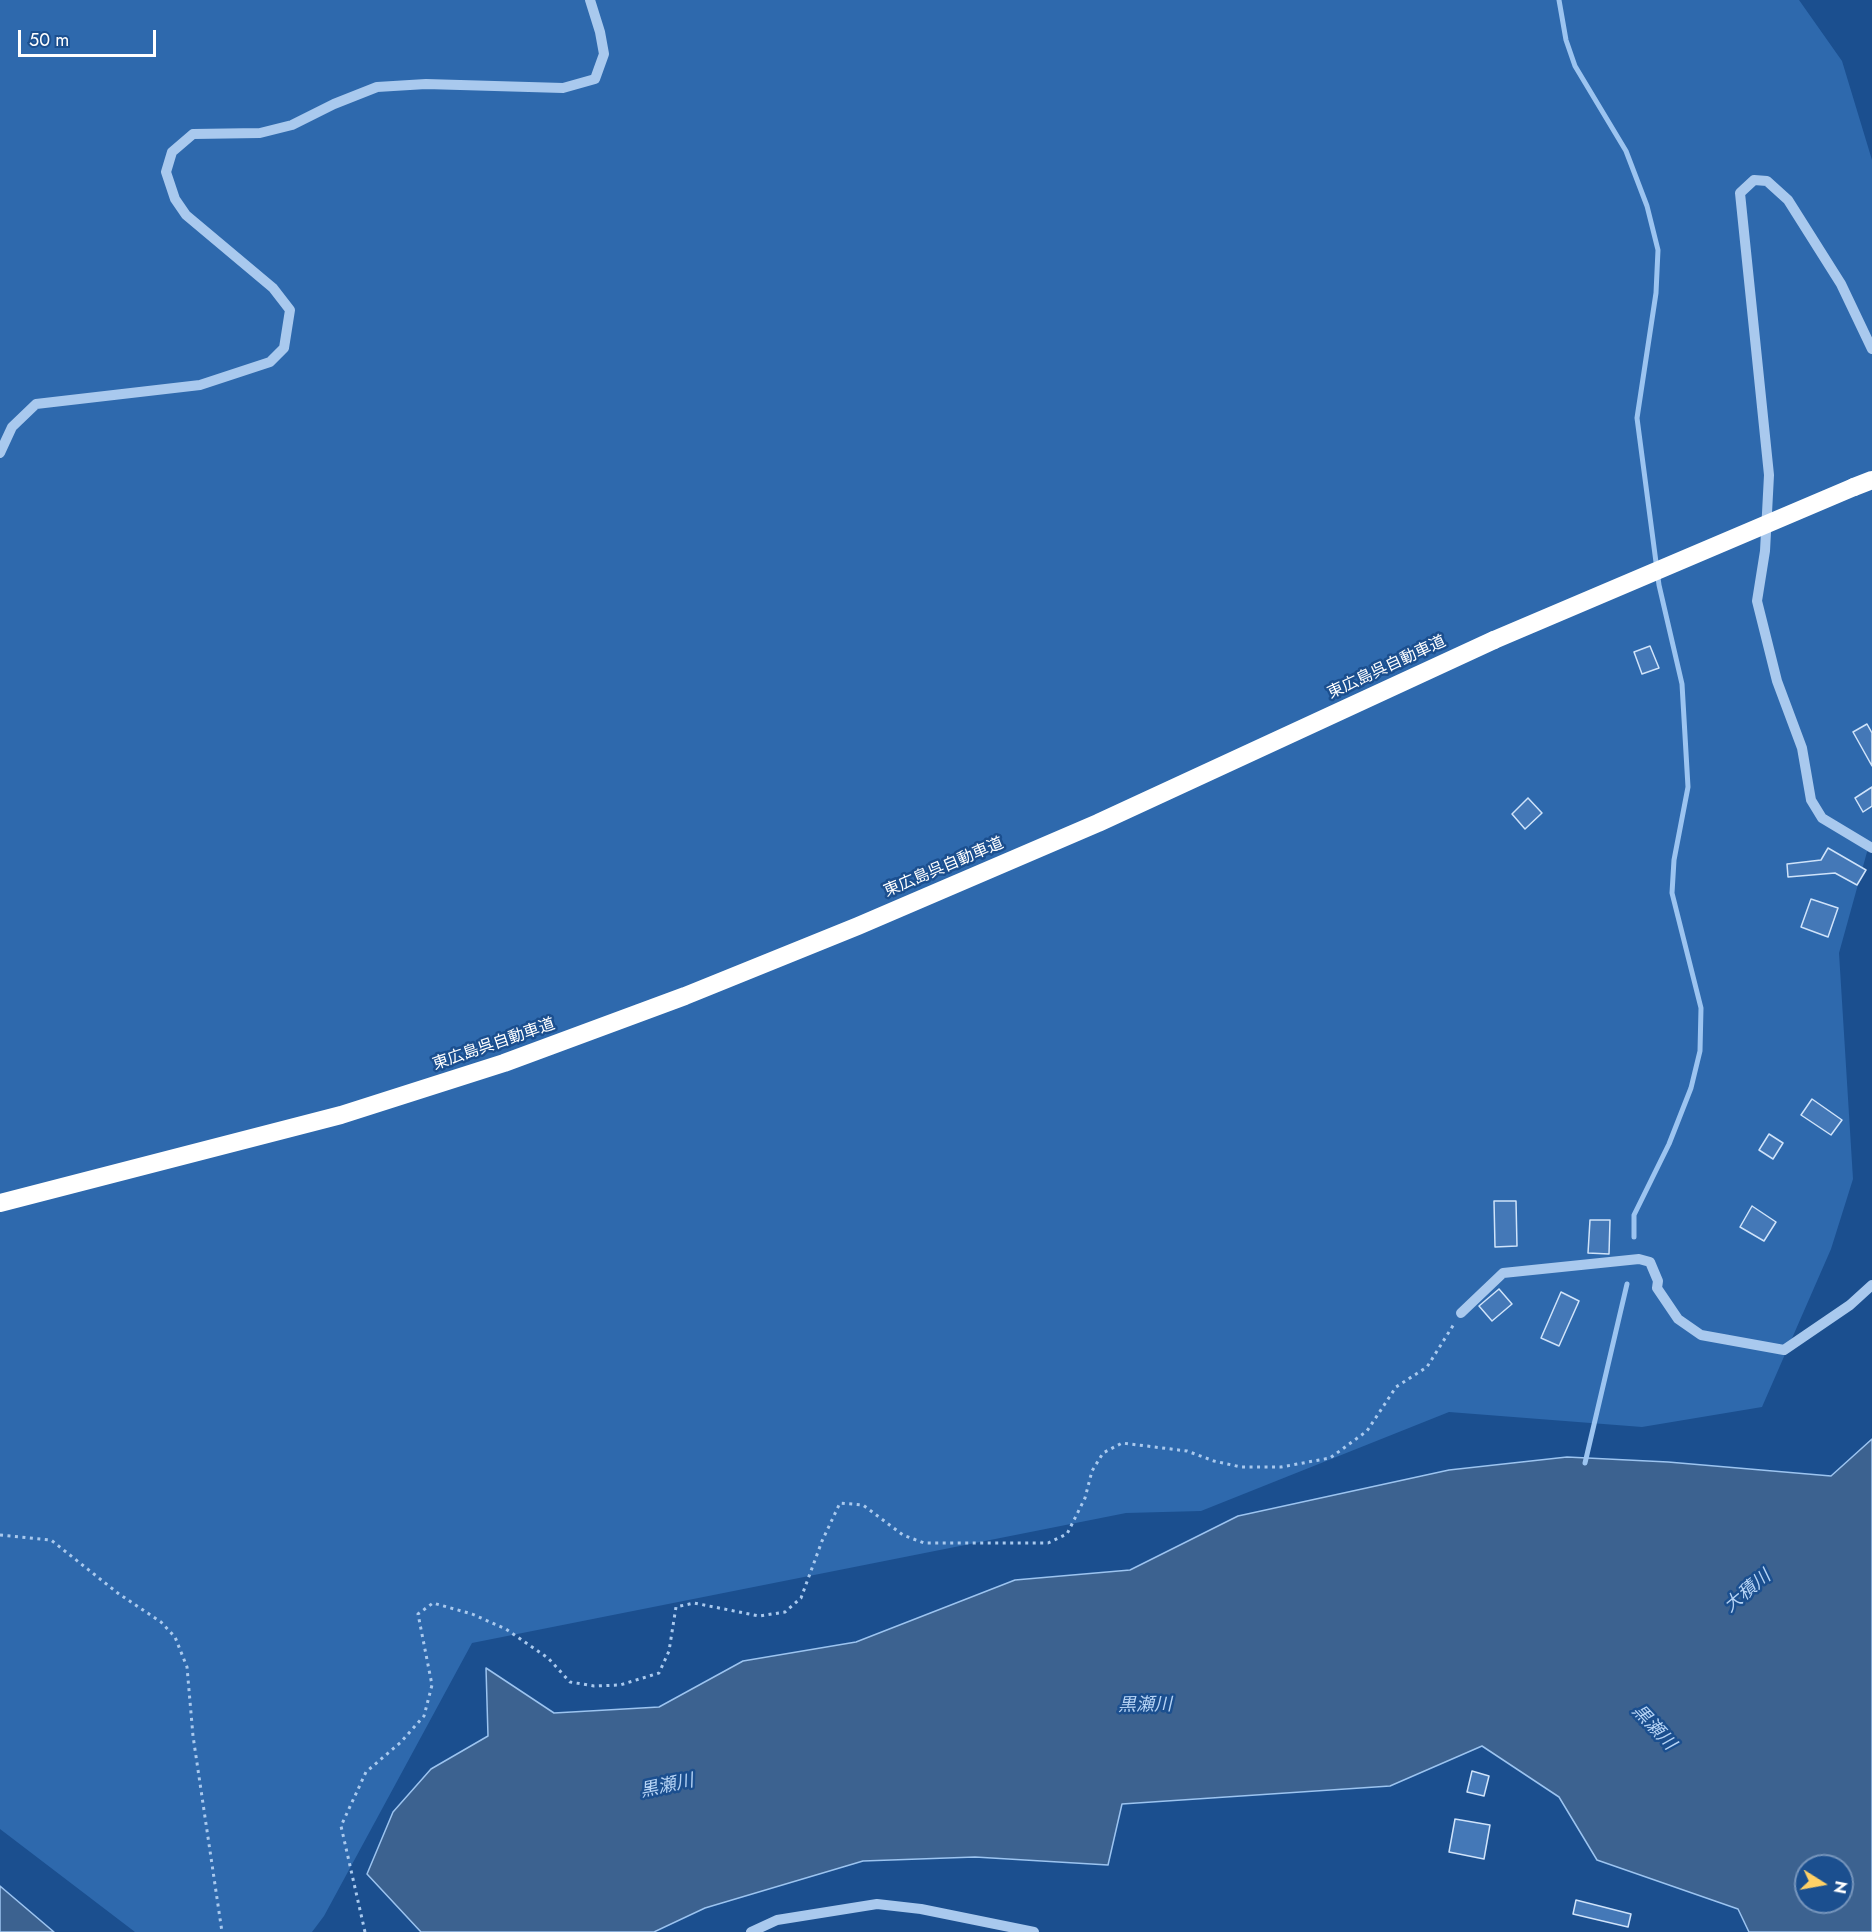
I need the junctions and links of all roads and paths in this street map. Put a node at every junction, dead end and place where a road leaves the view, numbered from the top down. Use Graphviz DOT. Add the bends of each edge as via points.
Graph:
graph roads {
  1 [pos="590,0"];
  2 [pos="1872,349"];
  3 [pos="0,453"];
  4 [pos="1872,480"];
  5 [pos="1872,848"];
  6 [pos="0,1203"];
  7 [pos="1872,1285"];
  8 [pos="1461,1313"];
  9 [pos="0,1535"];
  10 [pos="222,1932"];
  11 [pos="365,1932"];
  12 [pos="751,1932"];
  13 [pos="1034,1932"];
  1 -- 3 [label="street" via="604,54 595,80 563,88 426,84 376,87 281,128 260,133 194,134 172,152 166,172 175,199 186,215 273,288 290,310 284,348 270,362 200,385 36,404 12,427"];
  2 -- 5 [label="street" via="1841,284 1788,200 1767,181 1754,180 1740,193 1769,475 1765,551 1757,601 1777,681 1802,748 1811,800 1822,818"];
  4 -- 6 [label="highway, 東広島呉自動車道, bridge" via="1494,640 1098,823 685,996 504,1063 341,1115"];
  7 -- 8 [label="street" via="1850,1305 1784,1350 1701,1335 1678,1319 1657,1288 1650,1262 1639,1259 1503,1273"];
  8 -- 11 [label="path" via="1427,1367 1396,1387 1367,1431 1330,1458 1281,1467 1241,1467 1187,1451 1122,1443 1103,1454 1092,1471 1085,1498 1067,1534 1048,1543 924,1543 903,1535 863,1505 840,1503 801,1598 785,1612 759,1616 694,1603 676,1607 669,1651 659,1673 620,1685 570,1682 548,1658 506,1629 433,1603 418,1614 432,1685 424,1716 402,1742 366,1772 341,1826"];
  9 -- 10 [label="path" via="51,1540 161,1622 175,1637 187,1667 193,1736"];
  12 -- 13 [label="street" via="777,1920 877,1904"];
}
